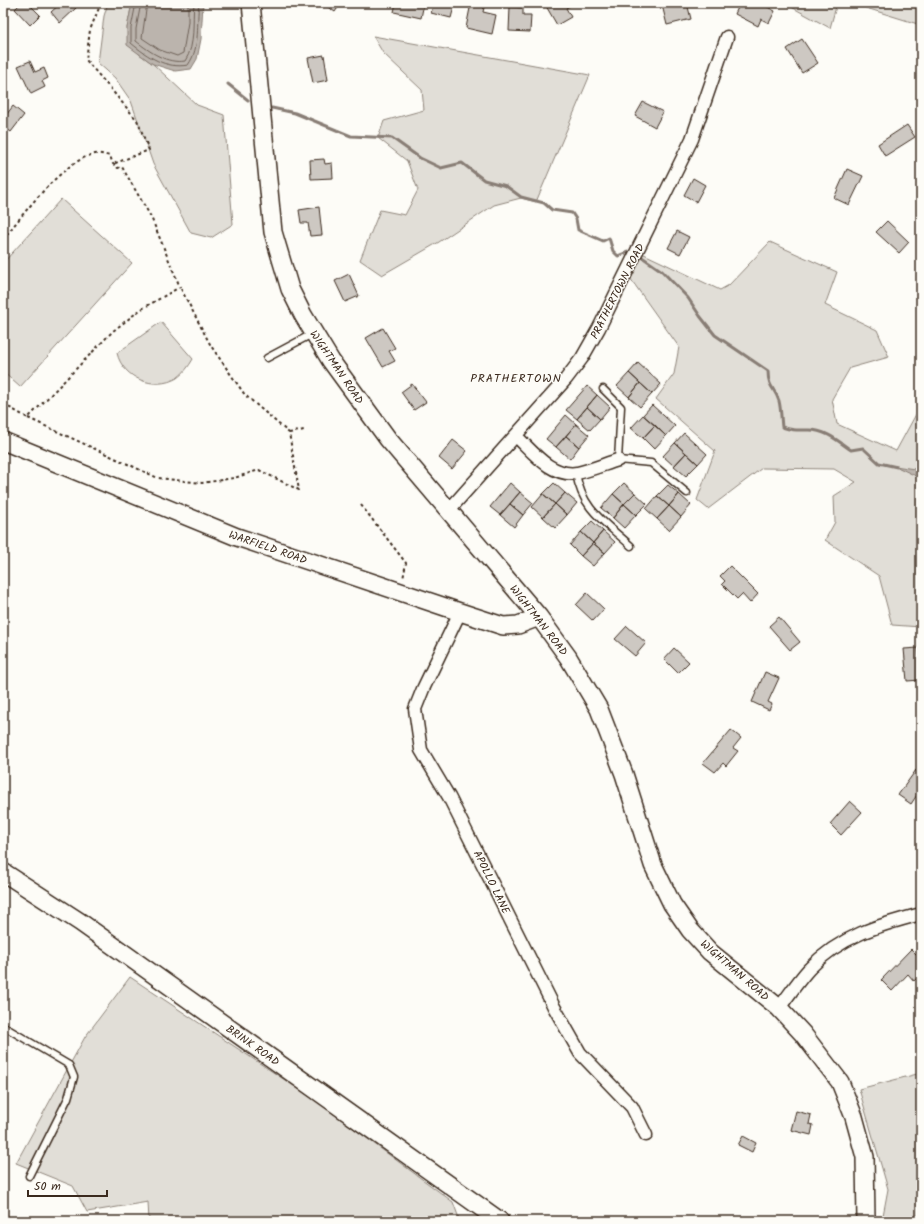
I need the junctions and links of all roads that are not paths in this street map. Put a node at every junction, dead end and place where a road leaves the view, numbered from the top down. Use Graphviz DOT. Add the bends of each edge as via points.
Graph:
graph roads {
  1 [pos="251,3"];
  2 [pos="727,36"];
  3 [pos="314,333"];
  4 [pos="267,358"];
  5 [pos="604,389"];
  6 [pos="516,436"];
  7 [pos="3,441"];
  8 [pos="618,460"];
  9 [pos="576,473"];
  10 [pos="687,493"];
  11 [pos="449,510"];
  12 [pos="631,546"];
  13 [pos="460,612"];
  14 [pos="539,617"];
  15 [pos="3,872"];
  16 [pos="921,914"];
  17 [pos="779,1008"];
  18 [pos="3,1026"];
  19 [pos="646,1135"];
  20 [pos="29,1176"];
  21 [pos="500,1221"];
  22 [pos="866,1221"];
  1 -- 3 [label="main road, WIGHTMAN ROAD" via="273,232 290,289"];
  2 -- 6 [label="street, PRATHERTOWN ROAD" via="692,139 599,328 582,358 566,379"];
  3 -- 4 [label="lane"];
  3 -- 11 [label="main road, WIGHTMAN ROAD" via="331,361 388,439"];
  5 -- 8 [label="lane" via="621,407"];
  6 -- 9 [label="street" via="550,467 563,473"];
  6 -- 11 [label="street, PRATHERTOWN ROAD"];
  7 -- 13 [label="main road, WARFIELD ROAD" via="237,537"];
  8 -- 9 [label="street"];
  8 -- 10 [label="lane" via="651,463"];
  9 -- 12 [label="lane" via="579,490 589,507"];
  11 -- 14 [label="main road, WIGHTMAN ROAD"];
  13 -- 14 [label="main road, WARFIELD ROAD" via="503,626 518,625"];
  13 -- 19 [label="street, APOLLO LANE" via="415,710 421,750 449,797 554,1007 580,1053 632,1108"];
  14 -- 17 [label="main road, WIGHTMAN ROAD" via="568,657 598,709 624,774 653,865 672,904 690,930 710,952"];
  15 -- 21 [label="main road, BRINK ROAD" via="80,922"];
  16 -- 17 [label="street" via="880,924 845,940 809,969"];
  17 -- 22 [label="main road, WIGHTMAN ROAD" via="840,1082 854,1117 865,1157"];
  18 -- 20 [label="lane" via="69,1065 74,1077 68,1098"];
}
